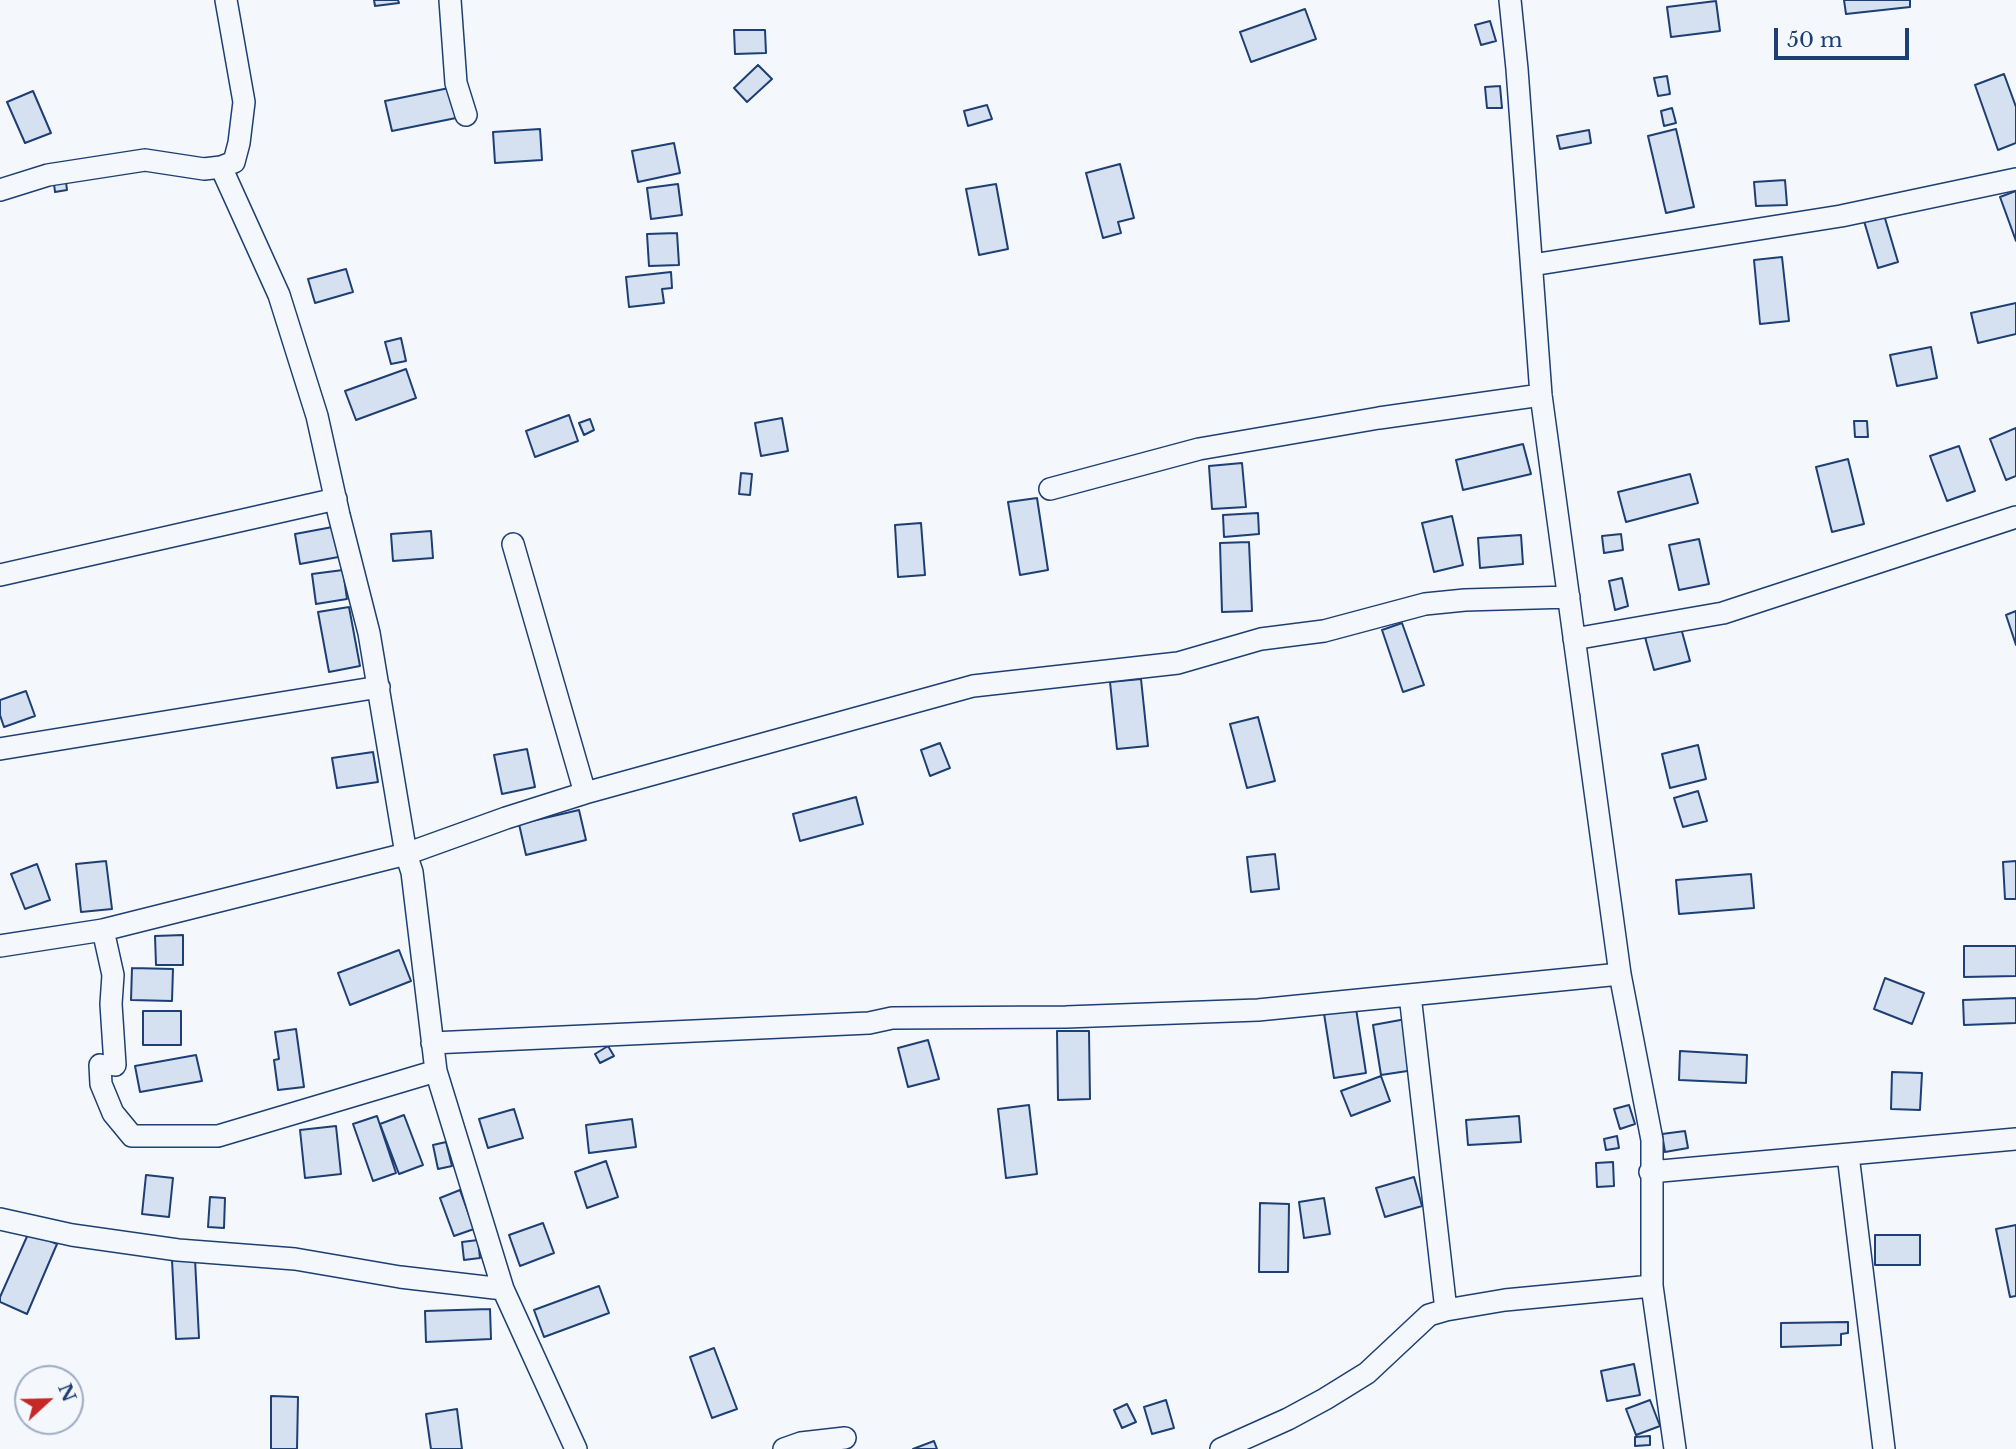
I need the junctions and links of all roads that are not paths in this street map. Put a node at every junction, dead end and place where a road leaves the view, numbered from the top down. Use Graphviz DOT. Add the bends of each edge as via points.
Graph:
graph roads {
  1 [pos="226,0"];
  2 [pos="450,0"];
  3 [pos="1510,0"];
  4 [pos="466,115"];
  5 [pos="221,167"];
  6 [pos="2016,179"];
  7 [pos="0,190"];
  8 [pos="1532,265"];
  9 [pos="1541,395"];
  10 [pos="1050,489"];
  11 [pos="336,499"];
  12 [pos="2016,517"];
  13 [pos="513,544"];
  14 [pos="0,575"];
  15 [pos="1569,597"];
  16 [pos="1574,639"];
  17 [pos="379,687"];
  18 [pos="34,740"];
  19 [pos="0,747"];
  20 [pos="585,793"];
  21 [pos="406,853"];
  22 [pos="103,930"];
  23 [pos="0,946"];
  24 [pos="1619,974"];
  25 [pos="1410,995"];
  26 [pos="432,1043"];
  27 [pos="436,1071"];
  28 [pos="2016,1139"];
  29 [pos="1848,1154"];
  30 [pos="1650,1172"];
  31 [pos="0,1219"];
  32 [pos="1652,1286"];
  33 [pos="503,1289"];
  34 [pos="1446,1310"];
  35 [pos="845,1438"];
  36 [pos="576,1449"];
  37 [pos="784,1449"];
  38 [pos="1221,1449"];
  39 [pos="1675,1449"];
  40 [pos="1884,1449"];
  1 -- 5 [label="street" via="244,102 234,162"];
  2 -- 4 [label="street" via="456,83"];
  3 -- 8 [label="street"];
  5 -- 7 [label="street" via="204,169 145,160 48,175"];
  5 -- 11 [label="street" via="279,295 317,416"];
  6 -- 8 [label="street" via="1841,216"];
  8 -- 9 [label="street"];
  9 -- 10 [label="street" via="1199,449"];
  9 -- 15 [label="street"];
  11 -- 14 [label="street"];
  11 -- 17 [label="street"];
  12 -- 16 [label="street" via="1723,613"];
  13 -- 20 [label="street"];
  15 -- 16 [label="street"];
  15 -- 20 [label="street" via="1425,604 1324,631 1261,639 1178,663 973,686"];
  16 -- 24 [label="street"];
  17 -- 19 [label="street"];
  17 -- 21 [label="street"];
  18 -- 19 [label="street"];
  20 -- 21 [label="street"];
  21 -- 22 [label="street"];
  21 -- 26 [label="street"];
  22 -- 23 [label="street"];
  22 -- 27 [label="street" via="113,975 107,1065 101,1084 113,1113 132,1136 218,1136"];
  24 -- 25 [label="street"];
  24 -- 30 [label="street" via="1652,1140"];
  25 -- 26 [label="street" via="1258,1010 892,1018 869,1023"];
  25 -- 34 [label="street"];
  26 -- 27 [label="street"];
  27 -- 33 [label="street"];
  28 -- 29 [label="street"];
  29 -- 30 [label="street"];
  29 -- 40 [label="street"];
  30 -- 32 [label="street"];
  31 -- 33 [label="street" via="178,1250 295,1259"];
  32 -- 34 [label="street"];
  32 -- 39 [label="street"];
  33 -- 36 [label="street"];
  34 -- 38 [label="street" via="1429,1315 1367,1373 1325,1399"];
  35 -- 37 [label="street"];
}
